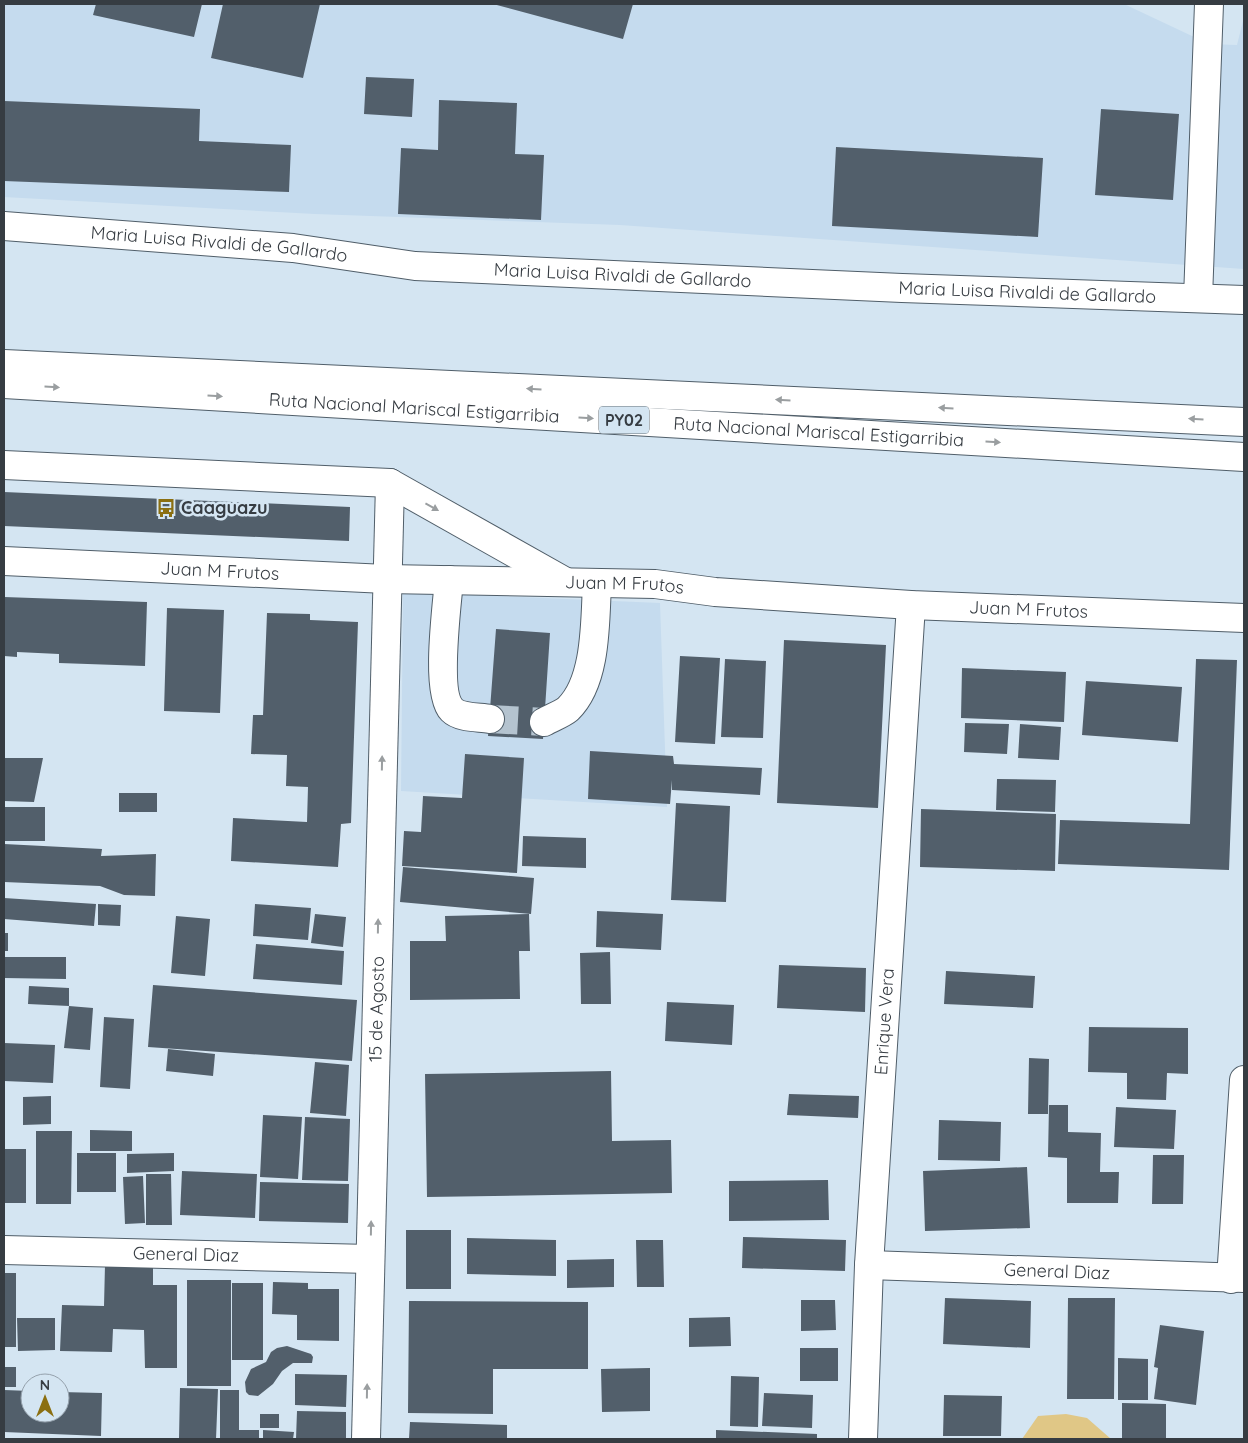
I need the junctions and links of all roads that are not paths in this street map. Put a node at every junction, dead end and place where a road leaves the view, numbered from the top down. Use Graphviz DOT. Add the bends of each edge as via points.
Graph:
graph roads {
  1 [pos="1209,4"];
  2 [pos="4,226"];
  3 [pos="1198,298"];
  4 [pos="1244,300"];
  5 [pos="4,364"];
  6 [pos="4,384"];
  7 [pos="1244,422"];
  8 [pos="1244,457"];
  9 [pos="4,465"];
  10 [pos="390,483"];
  11 [pos="4,561"];
  12 [pos="386,579"];
  13 [pos="449,580"];
  14 [pos="566,582"];
  15 [pos="597,583"];
  16 [pos="911,605"];
  17 [pos="1244,618"];
  18 [pos="490,719"];
  19 [pos="544,722"];
  20 [pos="1244,1080"];
  21 [pos="4,1250"];
  22 [pos="370,1259"];
  23 [pos="869,1265"];
  24 [pos="1237,1278"];
  25 [pos="366,1439"];
  26 [pos="863,1439"];
  1 -- 3 [label="main road"];
  2 -- 3 [label="main road, Maria Luisa Rivaldi de Gallardo" via="293,248 415,266"];
  3 -- 4 [label="main road, Maria Luisa Rivaldi de Gallardo"];
  7 -- 5 [label="main road, Ruta Nacional Mariscal Estigarribia / PY02, one-way"];
  6 -- 8 [label="main road, Ruta Nacional Mariscal Estigarribia / PY02, one-way"];
  9 -- 10 [label="main road"];
  10 -- 12 [label="main road, 15 de Agosto"];
  10 -- 14 [label="main road, one-way"];
  11 -- 12 [label="main road, Juan M Frutos"];
  12 -- 13 [label="main road, Juan M Frutos"];
  22 -- 12 [label="main road, 15 de Agosto, one-way"];
  13 -- 14 [label="main road, Juan M Frutos"];
  13 -- 18 [label="main road" via="444,637 445,694 452,710 462,715"];
  14 -- 15 [label="main road, Juan M Frutos"];
  15 -- 16 [label="main road, Juan M Frutos" via="655,584 715,592"];
  15 -- 19 [label="main road" via="593,649 586,679 568,709"];
  16 -- 17 [label="main road, Juan M Frutos"];
  16 -- 23 [label="main road, Enrique Vera"];
  20 -- 24 [label="main road"];
  21 -- 22 [label="main road, General Diaz"];
  25 -- 22 [label="main road, 15 de Agosto, one-way"];
  23 -- 24 [label="main road, General Diaz"];
  23 -- 26 [label="main road, Enrique Vera"];
}
